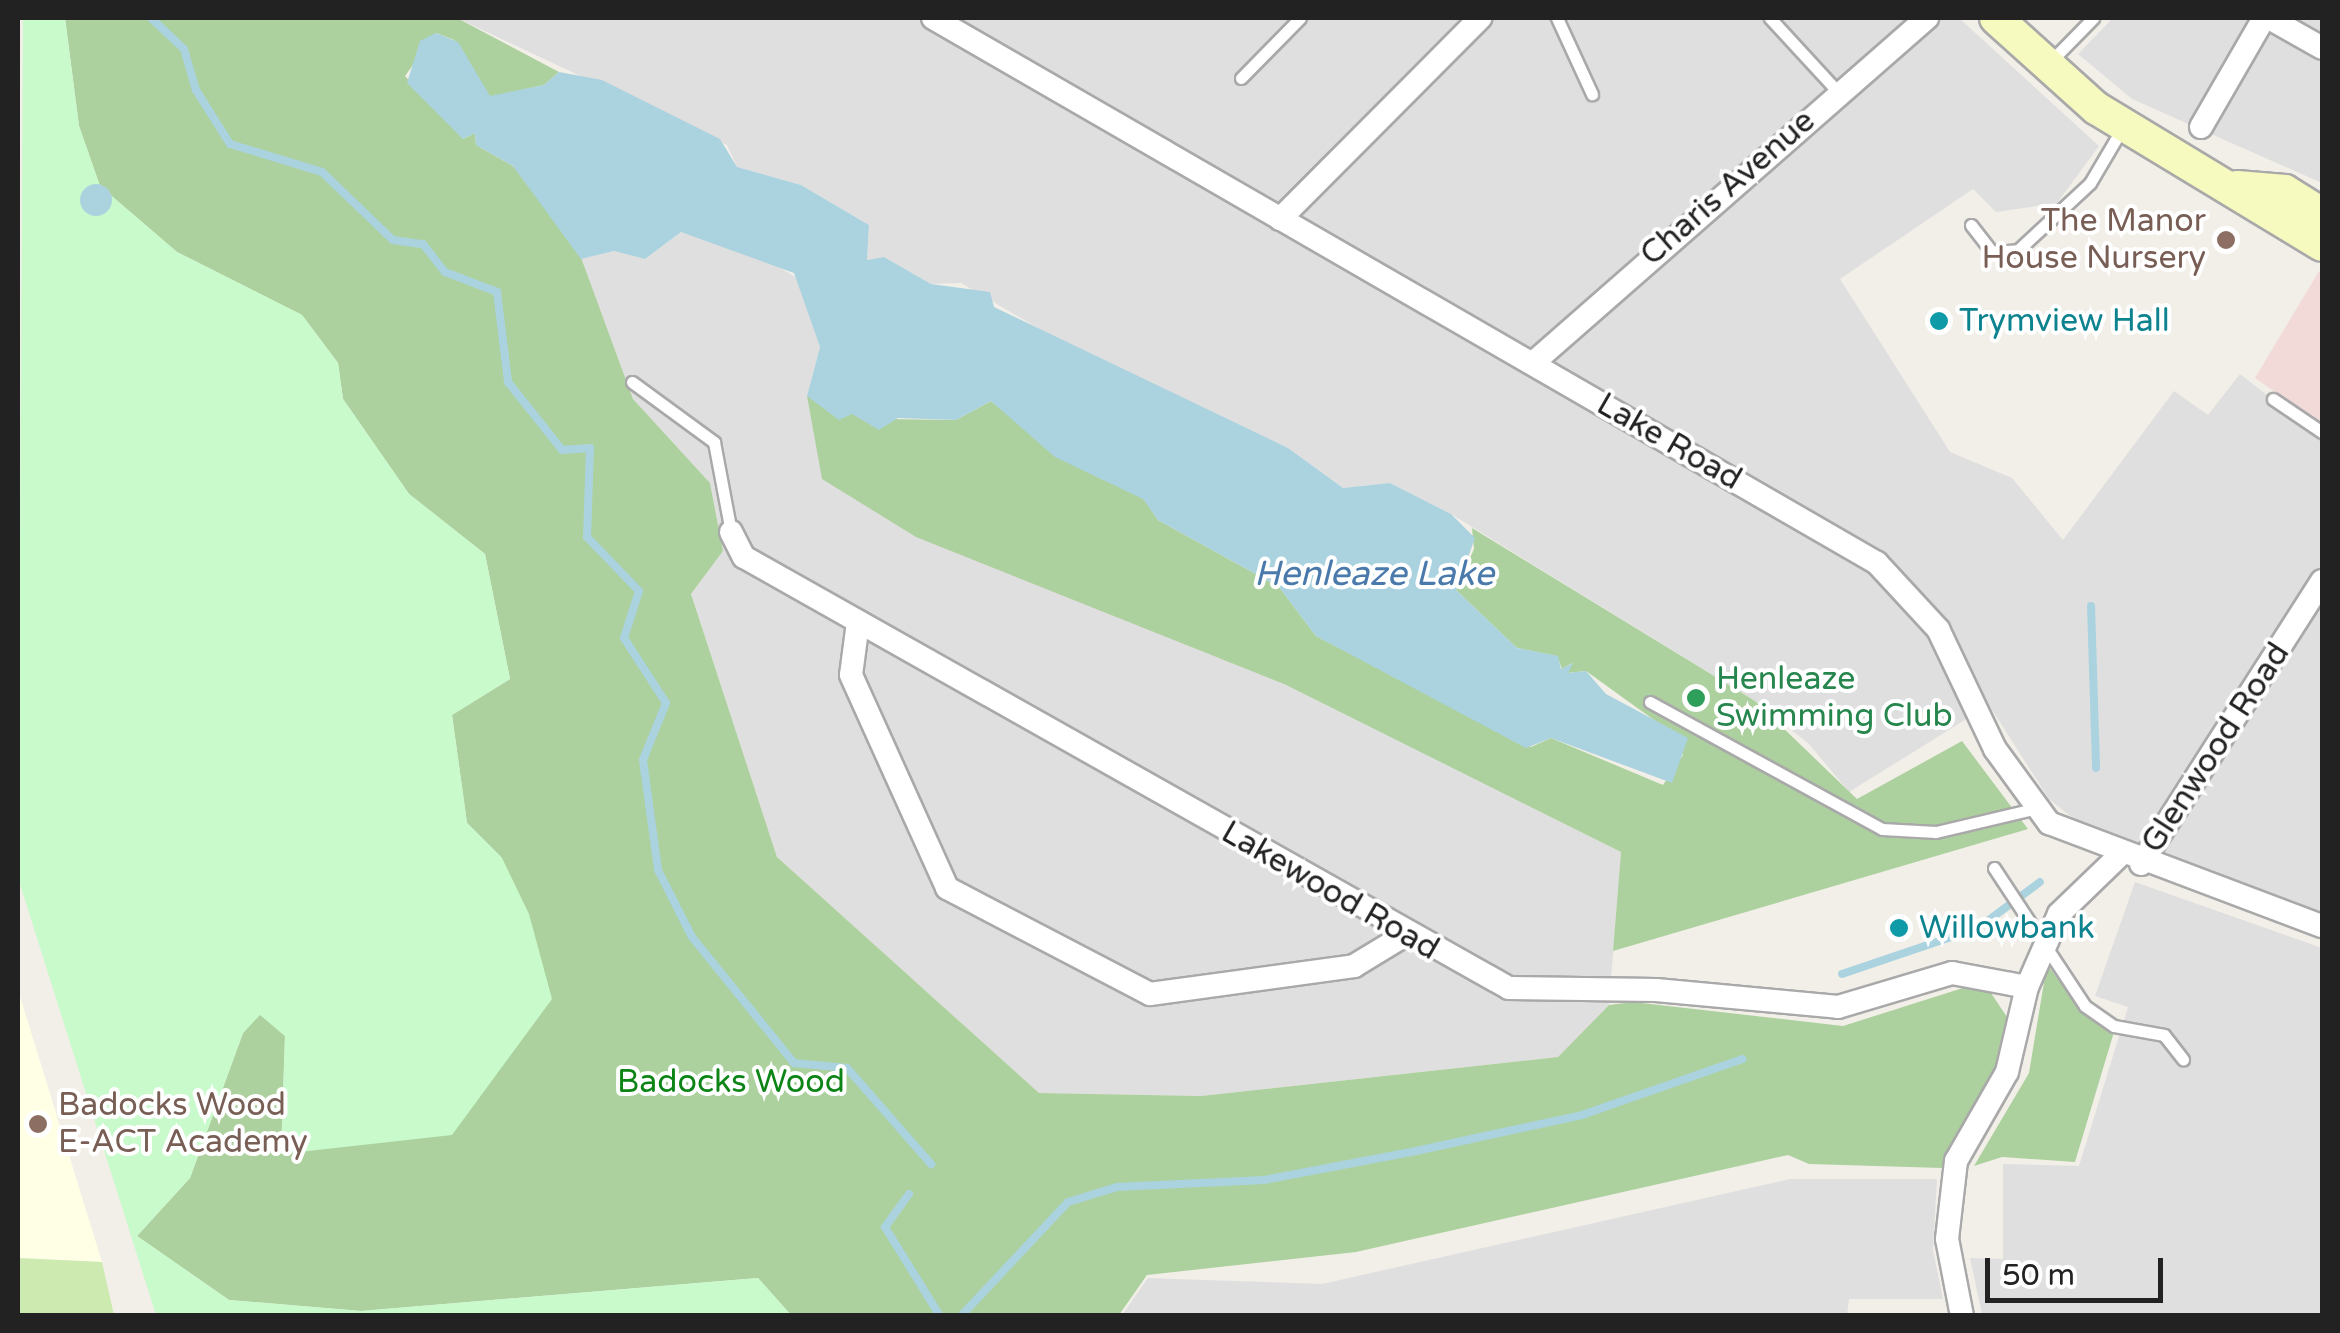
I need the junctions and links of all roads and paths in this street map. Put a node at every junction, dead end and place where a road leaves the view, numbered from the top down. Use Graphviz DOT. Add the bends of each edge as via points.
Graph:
graph roads {
  1 [pos="934,18"];
  2 [pos="1300,18"];
  3 [pos="1478,18"];
  4 [pos="1557,18"];
  5 [pos="1770,18"];
  6 [pos="1927,18"];
  7 [pos="1996,18"];
  8 [pos="2092,18"];
  9 [pos="2266,18"];
  10 [pos="2322,48"];
  11 [pos="2046,66"];
  12 [pos="1241,78"];
  13 [pos="1592,94"];
  14 [pos="1838,94"];
  15 [pos="2201,126"];
  16 [pos="2123,127"];
  17 [pos="2237,187"];
  18 [pos="2322,214"];
  19 [pos="1280,218"];
  20 [pos="1971,225"];
  21 [pos="2322,245"];
  22 [pos="1533,363"];
  23 [pos="632,382"];
  24 [pos="2273,399"];
  25 [pos="2322,432"];
  26 [pos="730,532"];
  27 [pos="2322,581"];
  28 [pos="858,622"];
  29 [pos="1650,702"];
  30 [pos="2032,808"];
  31 [pos="2130,860"];
  32 [pos="1994,868"];
  33 [pos="2322,926"];
  34 [pos="1406,935"];
  35 [pos="2042,948"];
  36 [pos="2027,987"];
  37 [pos="2184,1059"];
  38 [pos="1962,1316"];
  1 -- 19 [label="street, Lake Road"];
  2 -- 12 [label="lane"];
  3 -- 19 [label="street" via="1465,42"];
  4 -- 13 [label="lane"];
  5 -- 14 [label="lane"];
  6 -- 14 [label="street, Charis Avenue"];
  7 -- 11 [label="main road"];
  8 -- 11 [label="lane"];
  9 -- 10 [label="street"];
  9 -- 15 [label="street"];
  11 -- 16 [label="main road"];
  14 -- 22 [label="street, Charis Avenue"];
  16 -- 17 [label="main road"];
  16 -- 20 [label="lane" via="2090,183 2018,250 1992,252"];
  17 -- 18 [label="main road" via="2285,192"];
  17 -- 21 [label="main road"];
  19 -- 22 [label="street, Lake Road"];
  22 -- 30 [label="street, Lake Road" via="1884,569 1938,629"];
  23 -- 26 [label="lane, Lakewood Road" via="714,442"];
  24 -- 25 [label="lane"];
  26 -- 28 [label="street, Lakewood Road" via="744,557"];
  27 -- 31 [label="street, Glenwood Road"];
  28 -- 34 [label="street, Lakewood Road"];
  28 -- 34 [label="street" via="851,675 947,888 1150,994 1354,966"];
  29 -- 30 [label="lane" via="1882,829 1936,832"];
  30 -- 31 [label="street"];
  31 -- 33 [label="street"];
  31 -- 35 [label="street" via="2059,914"];
  32 -- 35 [label="lane"];
  34 -- 36 [label="street, Lakewood Road" via="1529,991 1601,987 1838,1007 1952,973"];
  35 -- 36 [label="street"];
  35 -- 37 [label="lane" via="2085,1006 2114,1026 2164,1035"];
  36 -- 38 [label="street" via="2007,1072 1956,1161 1948,1195"];
}
